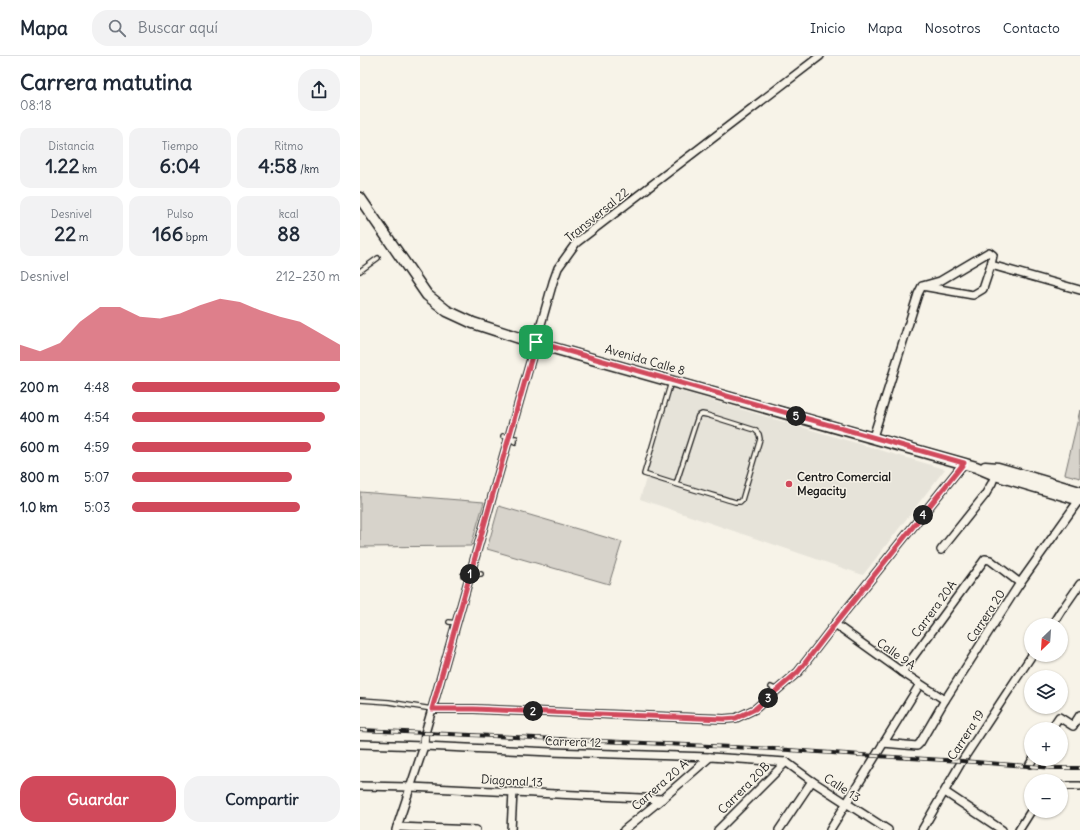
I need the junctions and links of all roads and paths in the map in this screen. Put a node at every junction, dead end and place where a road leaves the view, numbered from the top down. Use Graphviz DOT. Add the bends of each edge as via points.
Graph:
graph roads {
  1 [pos="820,56"];
  2 [pos="360,198"];
  3 [pos="363,210"];
  4 [pos="378,258"];
  5 [pos="991,265"];
  6 [pos="360,271"];
  7 [pos="922,286"];
  8 [pos="1080,290"];
  9 [pos="536,342"];
  10 [pos="672,381"];
  11 [pos="873,437"];
  12 [pos="964,463"];
  13 [pos="976,467"];
  14 [pos="995,475"];
  15 [pos="676,484"];
  16 [pos="1080,497"];
  17 [pos="941,550"];
  18 [pos="466,574"];
  19 [pos="481,574"];
  20 [pos="1020,583"];
  21 [pos="1080,584"];
  22 [pos="1077,595"];
  23 [pos="1057,618"];
  24 [pos="835,624"];
  25 [pos="1027,662"];
  26 [pos="902,672"];
  27 [pos="920,684"];
  28 [pos="360,700"];
  29 [pos="945,700"];
  30 [pos="432,709"];
  31 [pos="1080,715"];
  32 [pos="1056,722"];
  33 [pos="1067,722"];
  34 [pos="1068,723"];
  35 [pos="884,743"];
  36 [pos="360,744"];
  37 [pos="424,746"];
  38 [pos="710,757"];
  39 [pos="786,762"];
  40 [pos="812,781"];
  41 [pos="360,786"];
  42 [pos="1068,786"];
  43 [pos="1080,786"];
  44 [pos="410,787"];
  45 [pos="513,792"];
  46 [pos="945,792"];
  47 [pos="662,799"];
  48 [pos="847,804"];
  49 [pos="1027,818"];
  50 [pos="397,828"];
  51 [pos="476,830"];
  52 [pos="512,830"];
  53 [pos="624,830"];
  54 [pos="718,830"];
  55 [pos="779,830"];
  56 [pos="830,830"];
  57 [pos="888,830"];
  58 [pos="922,830"];
  59 [pos="1002,830"];
  60 [pos="1019,830"];
  1 -- 9 [label="street, Transversal 22" via="576,243 558,268 552,282"];
  2 -- 3 [label="main road, Avenida Calle 8"];
  3 -- 9 [label="main road, Avenida Calle 8" via="427,295 447,311 473,323"];
  4 -- 6 [label="lane"];
  5 -- 7 [label="street" via="983,289 973,295"];
  5 -- 7 [label="street" via="993,255 989,252 940,282"];
  5 -- 8 [label="street"];
  7 -- 11 [label="street"];
  9 -- 10 [label="main road, Avenida Calle 8"];
  9 -- 18 [label="street, Transversal 22" via="511,438"];
  10 -- 11 [label="main road, Avenida Calle 8"];
  10 -- 15 [label="lane" via="644,474"];
  11 -- 12 [label="main road, Avenida Calle 8"];
  12 -- 13 [label="main road, Avenida Calle 8"];
  12 -- 24 [label="street"];
  13 -- 14 [label="main road, Avenida Calle 8"];
  13 -- 16 [label="main road, Avenida Calle 8" via="998,468"];
  14 -- 16 [label="main road, Avenida Calle 8"];
  14 -- 17 [label="street" via="985,495"];
  15 -- 15 [label="lane" via="740,502 760,439 759,434 755,430 707,415 698,416"];
  16 -- 20 [label="street, Carrera 20"];
  18 -- 19 [label="lane"];
  18 -- 30 [label="street, Transversal 22"];
  20 -- 26 [label="street, Carrera 20A" via="990,560 985,559"];
  20 -- 29 [label="street, Carrera 20"];
  21 -- 22 [label="street"];
  22 -- 23 [label="street"];
  24 -- 26 [label="street, Calle 9A"];
  24 -- 30 [label="street" via="798,672 774,689 755,709 736,718"];
  25 -- 46 [label="street, Carrera 19" via="962,761"];
  26 -- 27 [label="street, Calle 9A"];
  27 -- 29 [label="street, Calle 9A"];
  27 -- 35 [label="street"];
  28 -- 30 [label="lane"];
  29 -- 35 [label="street, Carrera 20" via="917,746"];
  30 -- 37 [label="street, Transversal 22"];
  31 -- 34 [label="street" via="1073,726"];
  32 -- 33 [label="street" via="1059,717"];
  35 -- 48 [label="street"];
  36 -- 37 [label="street, Carrera 12"];
  37 -- 38 [label="street, Carrera 12"];
  37 -- 44 [label="street, Transversal 22"];
  38 -- 39 [label="street, Carrera 12"];
  38 -- 47 [label="street, Carrera 20 A"];
  39 -- 40 [label="street, Calle 13"];
  39 -- 54 [label="street, Carrera 20B"];
  40 -- 48 [label="street, Calle 13"];
  40 -- 55 [label="street"];
  41 -- 44 [label="street, Diagonal 13"];
  42 -- 43 [label="street"];
  44 -- 45 [label="street, Diagonal 13"];
  44 -- 50 [label="street, Transversal 22"];
  45 -- 47 [label="street, Diagonal 13"];
  45 -- 52 [label="street"];
  46 -- 58 [label="street, Carrera 19"];
  46 -- 59 [label="street"];
  47 -- 53 [label="street, Carrera 20 A"];
  48 -- 56 [label="street"];
  48 -- 57 [label="street, Calle 13"];
  49 -- 60 [label="street"];
  50 -- 51 [label="street"];
}
